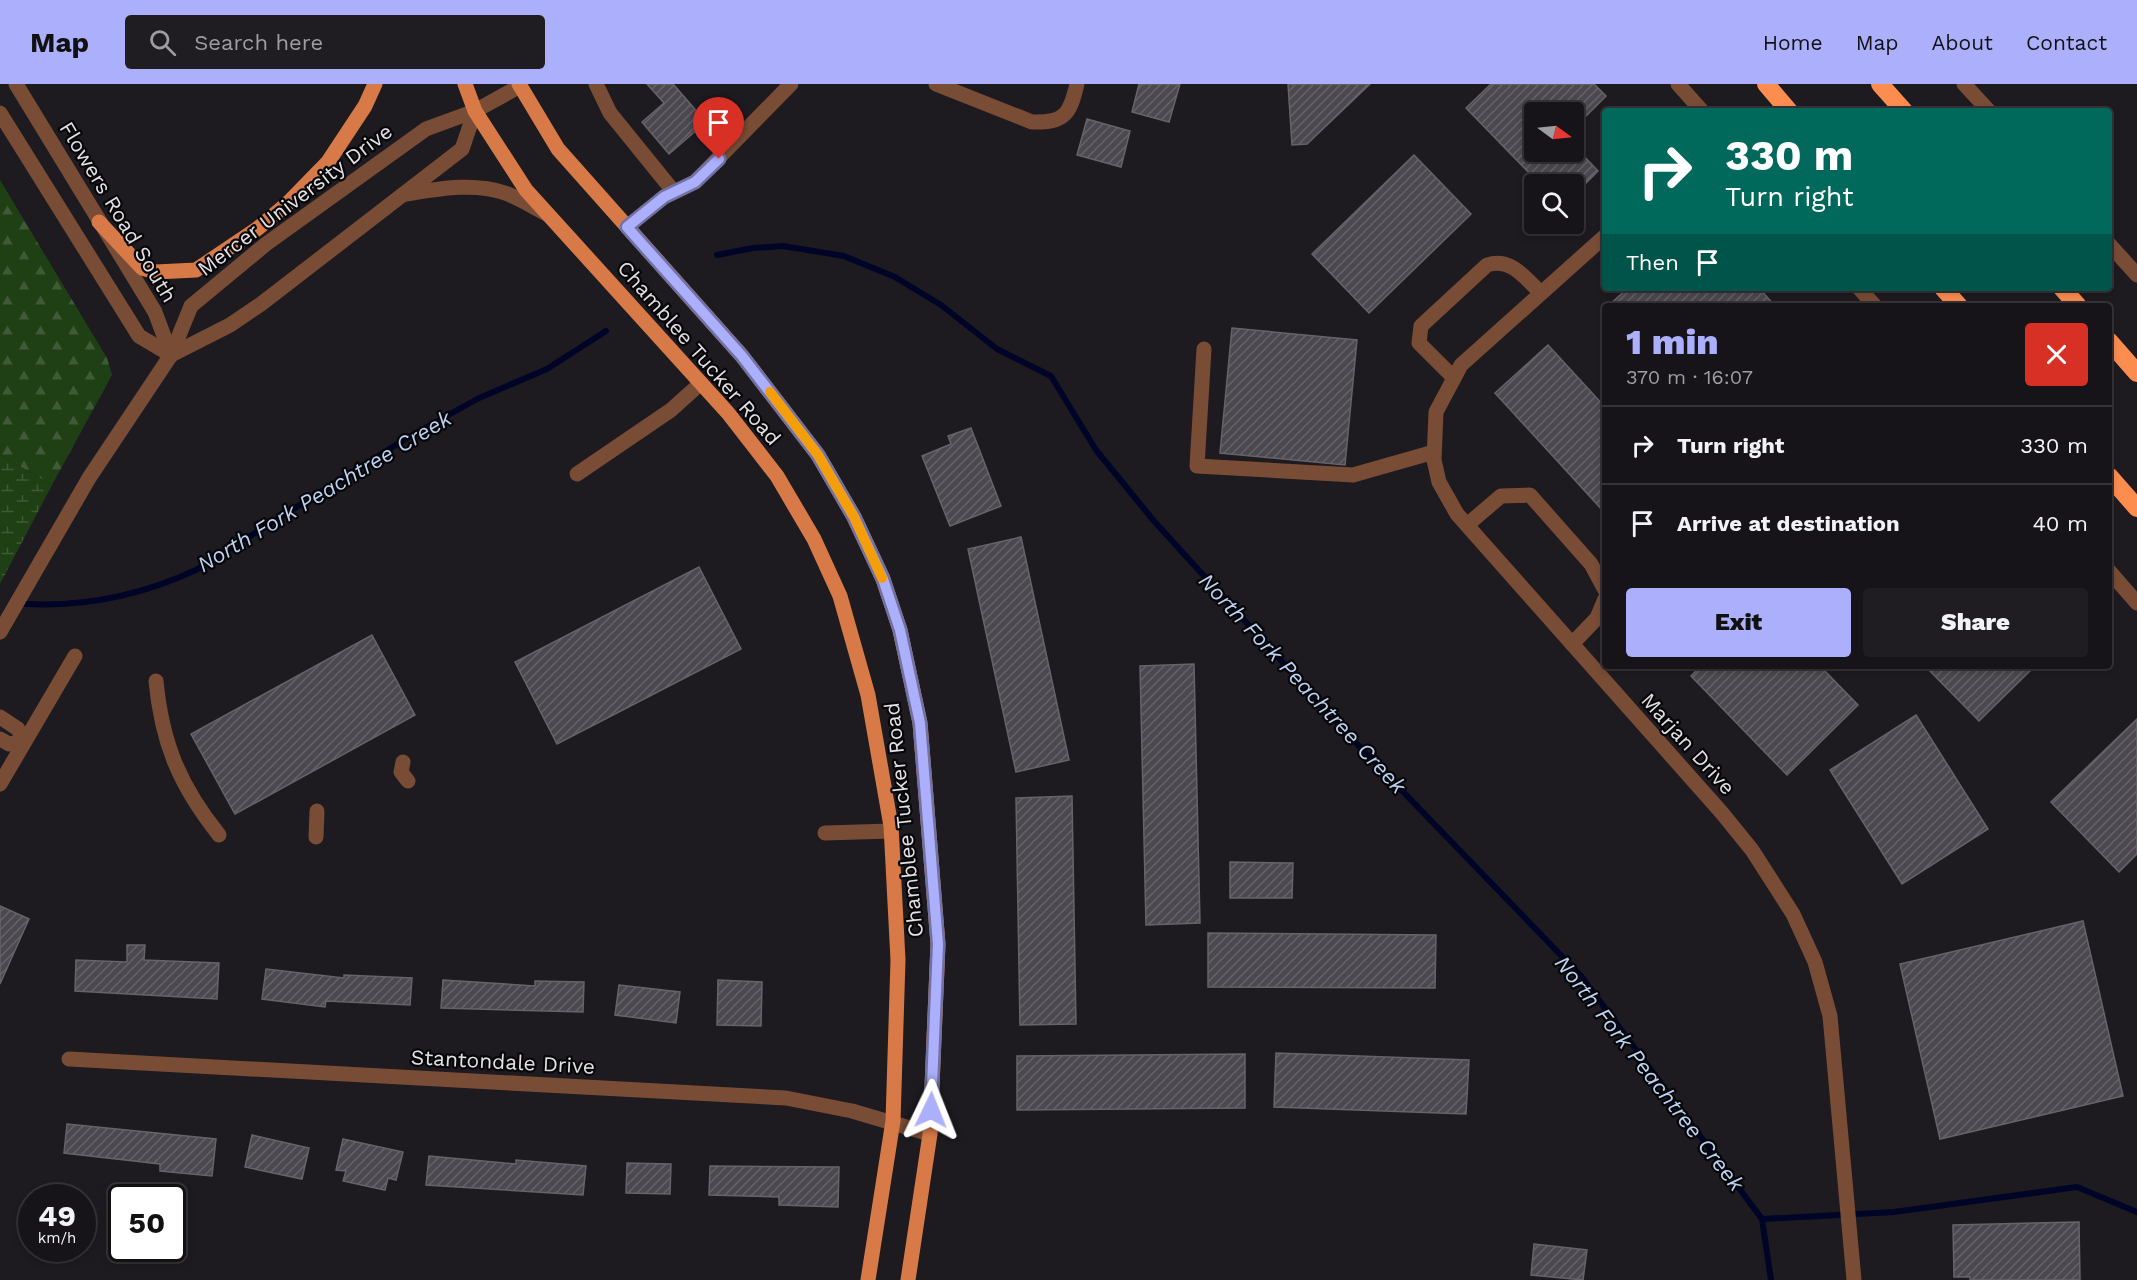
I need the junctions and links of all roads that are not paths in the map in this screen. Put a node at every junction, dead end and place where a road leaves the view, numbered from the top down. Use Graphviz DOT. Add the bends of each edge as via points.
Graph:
graph roads {
  1 [pos="16,84"];
  2 [pos="375,84"];
  3 [pos="465,84"];
  4 [pos="596,84"];
  5 [pos="791,84"];
  6 [pos="936,84"];
  7 [pos="1077,84"];
  8 [pos="1678,84"];
  9 [pos="1766,84"];
  10 [pos="1880,84"];
  11 [pos="1964,84"];
  12 [pos="519,85"];
  13 [pos="1699,108"];
  14 [pos="1786,108"];
  15 [pos="1901,108"];
  16 [pos="1986,108"];
  17 [pos="475,111"];
  18 [pos="0,113"];
  19 [pos="674,192"];
  20 [pos="403,195"];
  21 [pos="549,214"];
  22 [pos="99,222"];
  23 [pos="627,227"];
  24 [pos="1602,239"];
  25 [pos="2112,247"];
  26 [pos="2137,275"];
  27 [pos="1862,291"];
  28 [pos="1946,291"];
  29 [pos="2065,291"];
  30 [pos="1540,293"];
  31 [pos="1872,303"];
  32 [pos="1956,303"];
  33 [pos="2075,303"];
  34 [pos="2112,344"];
  35 [pos="1204,349"];
  36 [pos="171,355"];
  37 [pos="2137,373"];
  38 [pos="1454,378"];
  39 [pos="701,383"];
  40 [pos="1434,452"];
  41 [pos="576,474"];
  42 [pos="2112,479"];
  43 [pos="2137,508"];
  44 [pos="1467,525"];
  45 [pos="2112,574"];
  46 [pos="1602,584"];
  47 [pos="2137,603"];
  48 [pos="1602,606"];
  49 [pos="0,632"];
  50 [pos="1572,644"];
  51 [pos="75,656"];
  52 [pos="156,681"];
  53 [pos="0,717"];
  54 [pos="0,739"];
  55 [pos="24,741"];
  56 [pos="403,762"];
  57 [pos="408,782"];
  58 [pos="0,784"];
  59 [pos="317,811"];
  60 [pos="891,831"];
  61 [pos="825,833"];
  62 [pos="219,835"];
  63 [pos="316,837"];
  64 [pos="69,1059"];
  65 [pos="893,1121"];
  66 [pos="930,1134"];
  67 [pos="868,1280"];
  68 [pos="908,1280"];
  69 [pos="1854,1280"];
  1 -- 22 [label="street, Flowers Road South"];
  2 -- 22 [label="main road" via="328,162 287,204 196,270 156,272 142,268"];
  3 -- 17 [label="main road, Chamblee Tucker Road"];
  4 -- 19 [label="street" via="610,113"];
  5 -- 19 [label="street" via="695,182"];
  6 -- 7 [label="street" via="1032,122 1047,123 1060,119 1071,109"];
  8 -- 13 [label="street"];
  9 -- 14 [label="highway"];
  10 -- 15 [label="highway"];
  11 -- 16 [label="street"];
  12 -- 17 [label="street, Mercer University Drive"];
  12 -- 23 [label="main road, Chamblee Tucker Road" via="558,149"];
  17 -- 20 [label="street, Mercer University Drive" via="462,149"];
  17 -- 21 [label="main road, Chamblee Tucker Road" via="526,190"];
  17 -- 36 [label="street, Mercer University Drive" via="426,129 240,264 191,306"];
  18 -- 36 [label="street" via="136,333"];
  19 -- 23 [label="street"];
  20 -- 21 [label="street" via="451,187 478,188 504,193"];
  20 -- 36 [label="street, Mercer University Drive" via="261,304"];
  21 -- 39 [label="main road, Chamblee Tucker Road"];
  22 -- 36 [label="street, Flowers Road South" via="155,312"];
  23 -- 66 [label="main road, Chamblee Tucker Road" via="742,356 818,455 854,517 897,620 920,723 938,944"];
  24 -- 30 [label="street, Marjan Drive"];
  25 -- 26 [label="street"];
  27 -- 31 [label="street"];
  28 -- 32 [label="highway"];
  29 -- 33 [label="highway"];
  30 -- 38 [label="street, Marjan Drive" via="1461,365"];
  30 -- 38 [label="street" via="1516,269 1496,262 1487,265 1421,326 1419,343"];
  34 -- 37 [label="highway"];
  35 -- 40 [label="street" via="1197,466 1353,475"];
  36 -- 49 [label="street, Mercer University Drive" via="89,478"];
  38 -- 40 [label="street, Marjan Drive" via="1436,412"];
  39 -- 41 [label="street" via="671,410"];
  39 -- 60 [label="main road, Chamblee Tucker Road" via="777,476 814,539 840,596 868,695"];
  40 -- 44 [label="street, Marjan Drive" via="1439,482"];
  42 -- 43 [label="highway"];
  44 -- 46 [label="street" via="1501,496 1530,495 1591,564"];
  44 -- 50 [label="street, Marjan Drive"];
  45 -- 47 [label="street"];
  48 -- 50 [label="street" via="1597,618"];
  50 -- 69 [label="street, Marjan Drive" via="1752,850 1793,915 1815,962 1830,1016"];
  51 -- 55 [label="street"];
  52 -- 62 [label="street" via="159,720 177,771"];
  53 -- 55 [label="street" via="18,729"];
  54 -- 55 [label="street" via="9,744"];
  55 -- 58 [label="street"];
  56 -- 57 [label="street" via="401,772"];
  59 -- 63 [label="street"];
  60 -- 61 [label="street"];
  60 -- 65 [label="main road, Chamblee Tucker Road" via="898,960"];
  64 -- 65 [label="street, Stantondale Drive" via="786,1098"];
  65 -- 66 [label="street, Stantondale Drive"];
  65 -- 67 [label="main road, Chamblee Tucker Road"];
  66 -- 68 [label="main road, Chamblee Tucker Road"];
}
